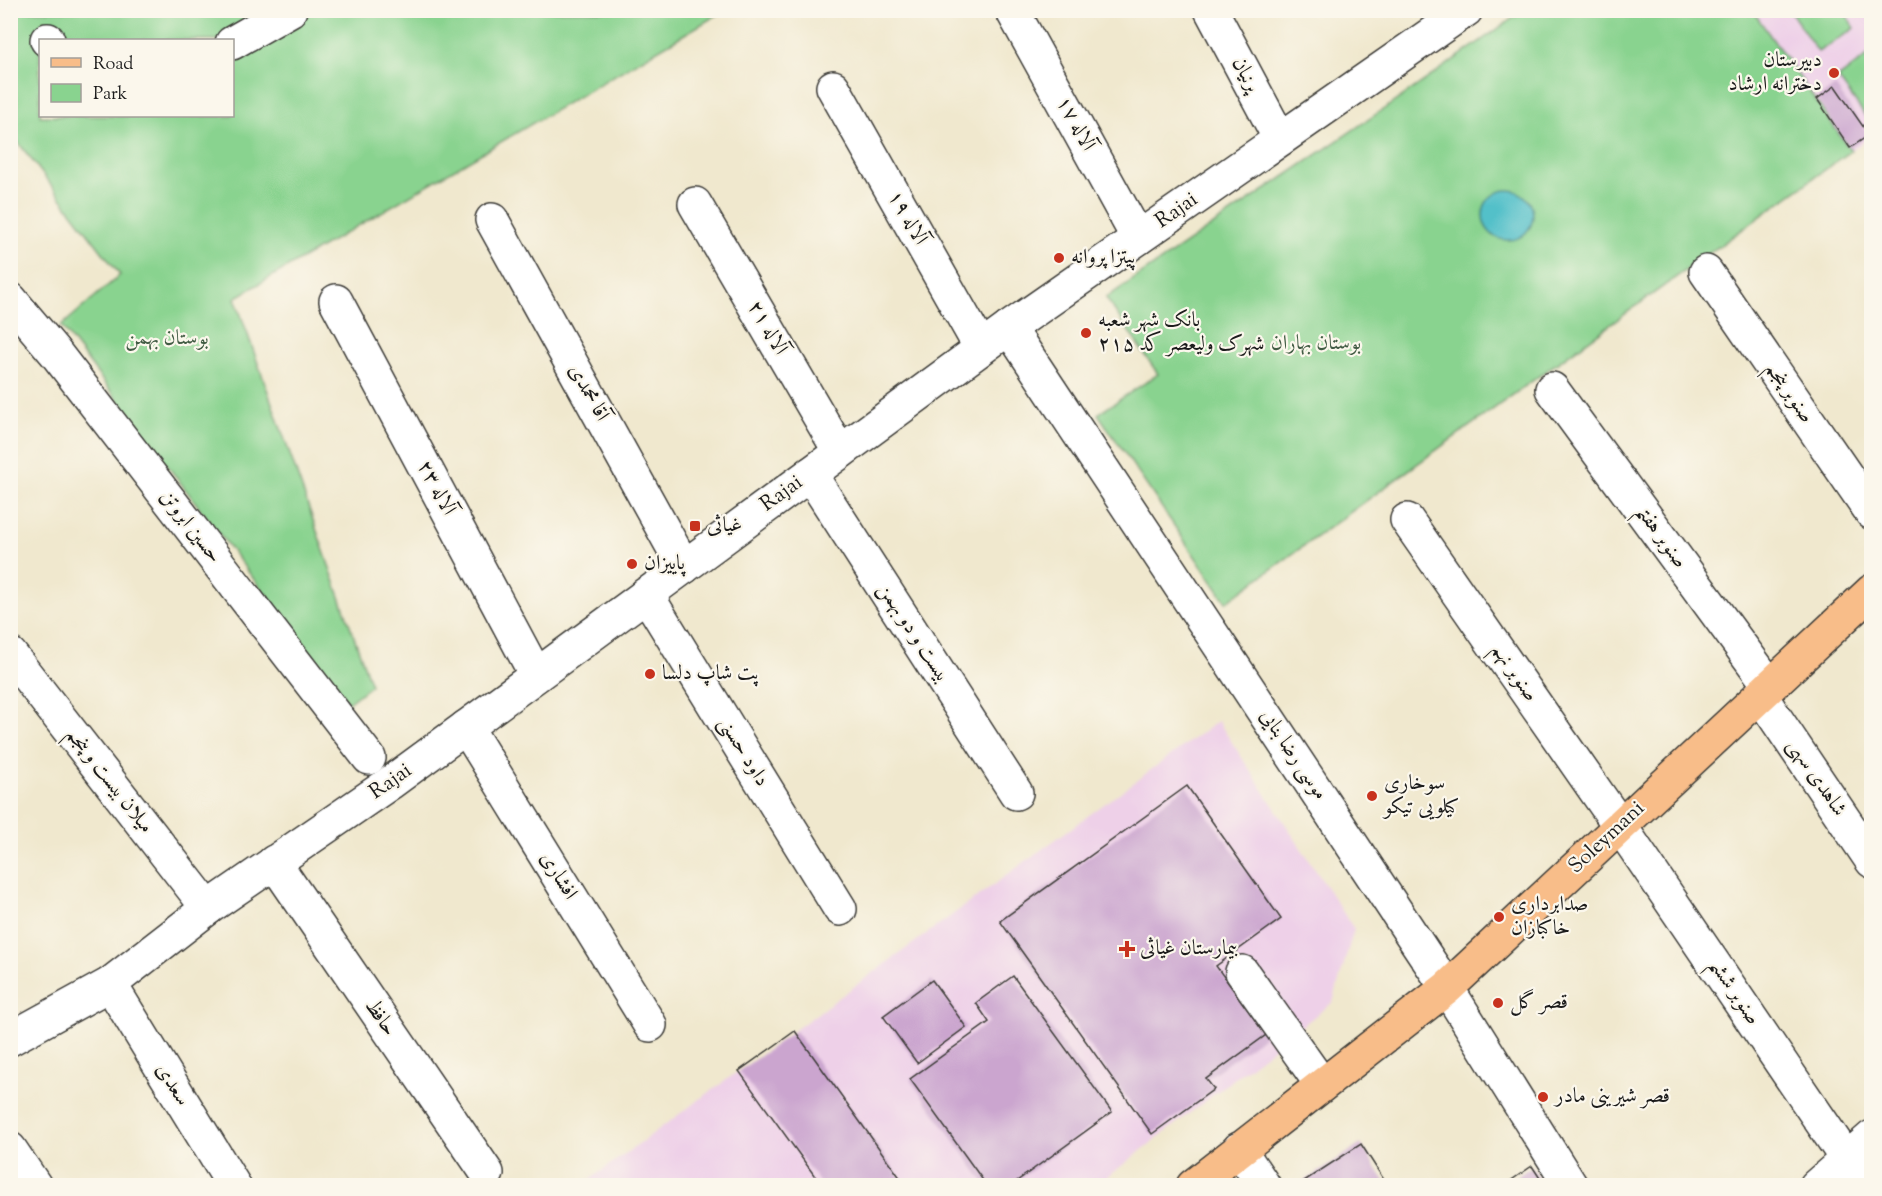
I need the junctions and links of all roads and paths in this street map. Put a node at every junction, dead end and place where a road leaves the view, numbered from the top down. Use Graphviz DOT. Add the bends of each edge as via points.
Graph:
graph roads {
  1 [pos="290,10"];
  2 [pos="1012,10"];
  3 [pos="1210,10"];
  4 [pos="1466,10"];
  5 [pos="1434,20"];
  6 [pos="234,42"];
  7 [pos="833,87"];
  8 [pos="1280,139"];
  9 [pos="695,204"];
  10 [pos="492,220"];
  11 [pos="1138,238"];
  12 [pos="1706,272"];
  13 [pos="10,298"];
  14 [pos="336,302"];
  15 [pos="1009,328"];
  16 [pos="981,348"];
  17 [pos="1552,389"];
  18 [pos="840,452"];
  19 [pos="810,474"];
  20 [pos="1872,513"];
  21 [pos="1407,520"];
  22 [pos="684,567"];
  23 [pos="1872,591"];
  24 [pos="646,594"];
  25 [pos="10,654"];
  26 [pos="536,675"];
  27 [pos="1765,690"];
  28 [pos="466,727"];
  29 [pos="369,758"];
  30 [pos="1016,793"];
  31 [pos="1620,826"];
  32 [pos="1872,861"];
  33 [pos="274,862"];
  34 [pos="208,908"];
  35 [pos="840,909"];
  36 [pos="1242,972"];
  37 [pos="110,984"];
  38 [pos="1447,988"];
  39 [pos="650,1025"];
  40 [pos="10,1039"];
  41 [pos="1322,1085"];
  42 [pos="1872,1137"];
  43 [pos="10,1149"];
  44 [pos="1239,1149"];
  45 [pos="1847,1158"];
  46 [pos="487,1173"];
  47 [pos="34,1185"];
  48 [pos="234,1185"];
  49 [pos="1193,1185"];
  50 [pos="1264,1185"];
  51 [pos="1571,1185"];
  52 [pos="1816,1185"];
  53 [pos="1866,1185"];
  1 -- 6 [label="street"];
  2 -- 11 [label="street, آلاله ۱۷"];
  3 -- 8 [label="street, پرنیان"];
  4 -- 5 [label="street, Rajai"];
  5 -- 8 [label="street, Rajai"];
  7 -- 16 [label="street, آلاله ۱۹"];
  8 -- 11 [label="street, Rajai"];
  9 -- 18 [label="street, آلاله ۲۱"];
  10 -- 22 [label="street, آقا محمدی"];
  11 -- 15 [label="street, Rajai"];
  12 -- 20 [label="street, صنوبر پنجم"];
  13 -- 29 [label="street, حسین ابروتن"];
  14 -- 26 [label="street, آلاله ۲۳"];
  15 -- 16 [label="street, Rajai"];
  15 -- 38 [label="street, موسی رضا بنایی"];
  16 -- 18 [label="street, Rajai"];
  17 -- 27 [label="street, صنوبر هفتم"];
  18 -- 19 [label="street, Rajai"];
  19 -- 22 [label="street, Rajai"];
  19 -- 30 [label="street, بیست و دو بهمن"];
  21 -- 31 [label="street, صنوبر نهم"];
  22 -- 24 [label="street, Rajai"];
  23 -- 27 [label="main road, Soleymani"];
  24 -- 26 [label="street, Rajai"];
  24 -- 35 [label="street, داود حسنی"];
  25 -- 34 [label="street, میلان بیست و پنجم"];
  26 -- 28 [label="street, Rajai"];
  27 -- 31 [label="main road, Soleymani"];
  27 -- 32 [label="street, شاهدی سهی"];
  28 -- 33 [label="street, Rajai"];
  28 -- 39 [label="street, افشاری"];
  31 -- 38 [label="main road, Soleymani"];
  31 -- 45 [label="street, صنوبر ششم"];
  33 -- 34 [label="street, Rajai"];
  33 -- 46 [label="street, حافظ"];
  34 -- 37 [label="street, Rajai"];
  36 -- 41 [label="street"];
  37 -- 40 [label="street, Rajai"];
  37 -- 48 [label="street, سعدی"];
  38 -- 41 [label="main road, Soleymani"];
  38 -- 51 [label="street, موسی رضا بنایی"];
  41 -- 44 [label="main road, Soleymani"];
  42 -- 45 [label="street"];
  43 -- 47 [label="street"];
  44 -- 49 [label="main road, Soleymani"];
  44 -- 50 [label="street"];
  45 -- 52 [label="street"];
  45 -- 53 [label="street, صنوبر ششم"];
}
